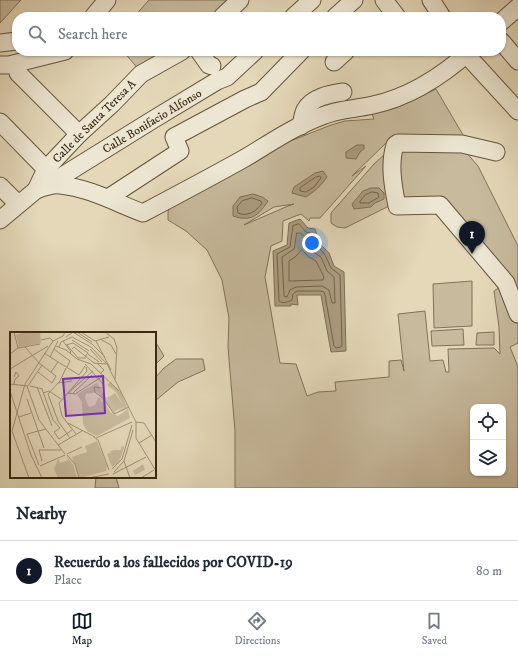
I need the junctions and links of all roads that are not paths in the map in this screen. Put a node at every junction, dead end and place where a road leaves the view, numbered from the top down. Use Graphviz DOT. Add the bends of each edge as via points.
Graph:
graph roads {
  1 [pos="107,0"];
  2 [pos="240,0"];
  3 [pos="312,0"];
  4 [pos="354,0"];
  5 [pos="431,0"];
  6 [pos="513,0"];
  7 [pos="518,6"];
  8 [pos="97,12"];
  9 [pos="227,12"];
  10 [pos="299,12"];
  11 [pos="341,12"];
  12 [pos="439,12"];
  13 [pos="506,17"];
  14 [pos="12,42"];
  15 [pos="0,43"];
  16 [pos="506,47"];
  17 [pos="45,56"];
  18 [pos="173,56"];
  19 [pos="203,56"];
  20 [pos="250,56"];
  21 [pos="296,56"];
  22 [pos="461,56"];
  23 [pos="470,56"];
  24 [pos="518,61"];
  25 [pos="0,65"];
  26 [pos="212,66"];
  27 [pos="18,73"];
  28 [pos="343,92"];
  29 [pos="518,111"];
  30 [pos="0,122"];
  31 [pos="301,126"];
  32 [pos="79,134"];
  33 [pos="496,152"];
  34 [pos="46,169"];
  35 [pos="0,186"];
  36 [pos="41,188"];
  37 [pos="108,198"];
  38 [pos="18,204"];
  39 [pos="0,220"];
  40 [pos="518,314"];
  1 -- 8 [label="street"];
  2 -- 9 [label="street"];
  3 -- 10 [label="street"];
  4 -- 11 [label="street"];
  5 -- 12 [label="street"];
  6 -- 7 [label="street"];
  7 -- 13 [label="street"];
  14 -- 15 [label="street"];
  16 -- 24 [label="street"];
  17 -- 25 [label="street"];
  18 -- 32 [label="street, Calle de Santa Teresa A" via="141,74"];
  19 -- 26 [label="street"];
  20 -- 36 [label="street, Calle Bonifacio Alfonso" via="227,77"];
  21 -- 37 [label="street" via="262,92 174,137 180,151"];
  22 -- 31 [label="street" via="436,78 399,98 323,115"];
  23 -- 29 [label="street"];
  27 -- 32 [label="street"];
  28 -- 31 [label="street" via="326,94 312,102 305,110"];
  30 -- 34 [label="street"];
  31 -- 37 [label="street" via="198,175 143,213"];
  32 -- 34 [label="street, Calle de Santa Teresa A"];
  33 -- 40 [label="street" via="462,144 398,143 393,151 392,180 397,206 440,205 445,210 506,283"];
  34 -- 36 [label="street, Calle de Santa Teresa A"];
  35 -- 38 [label="street"];
  36 -- 37 [label="street" via="60,185"];
  36 -- 38 [label="street, Calle de Santa Teresa A"];
  38 -- 39 [label="street, Calle de Santa Teresa A"];
}
